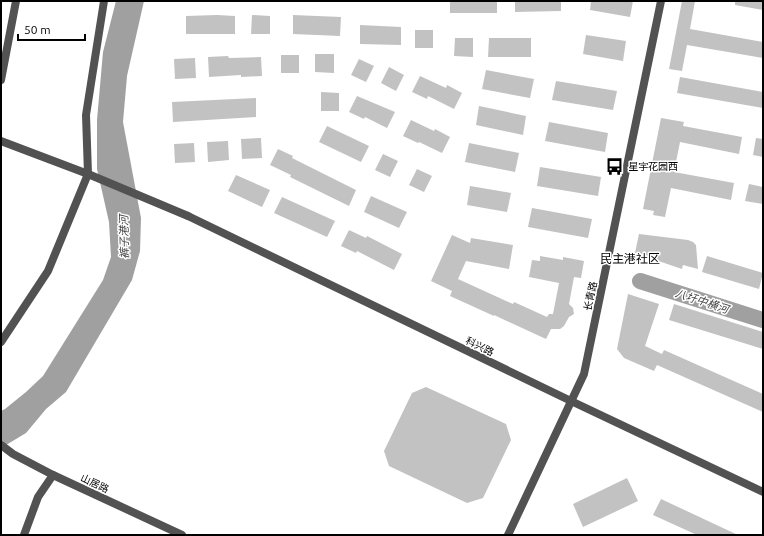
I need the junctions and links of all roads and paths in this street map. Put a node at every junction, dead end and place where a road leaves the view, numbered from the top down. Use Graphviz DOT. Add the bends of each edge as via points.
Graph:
graph roads {
  1 [pos="16,1"];
  2 [pos="104,1"];
  3 [pos="661,1"];
  4 [pos="1,80"];
  5 [pos="1,141"];
  6 [pos="88,174"];
  7 [pos="1,342"];
  8 [pos="571,401"];
  9 [pos="1,445"];
  10 [pos="53,475"];
  11 [pos="763,492"];
  12 [pos="24,535"];
  13 [pos="182,535"];
  14 [pos="508,535"];
  1 -- 4 [label="street"];
  2 -- 6 [label="street" via="86,116"];
  3 -- 8 [label="street, 长青路" via="584,374"];
  5 -- 6 [label="street, 科兴路"];
  6 -- 7 [label="street" via="48,271"];
  6 -- 8 [label="street, 科兴路" via="188,216"];
  8 -- 11 [label="street, 科兴路"];
  8 -- 14 [label="street, 长青路"];
  9 -- 10 [label="street, 山居路"];
  10 -- 12 [label="street" via="38,497"];
  10 -- 13 [label="street, 山居路"];
}
